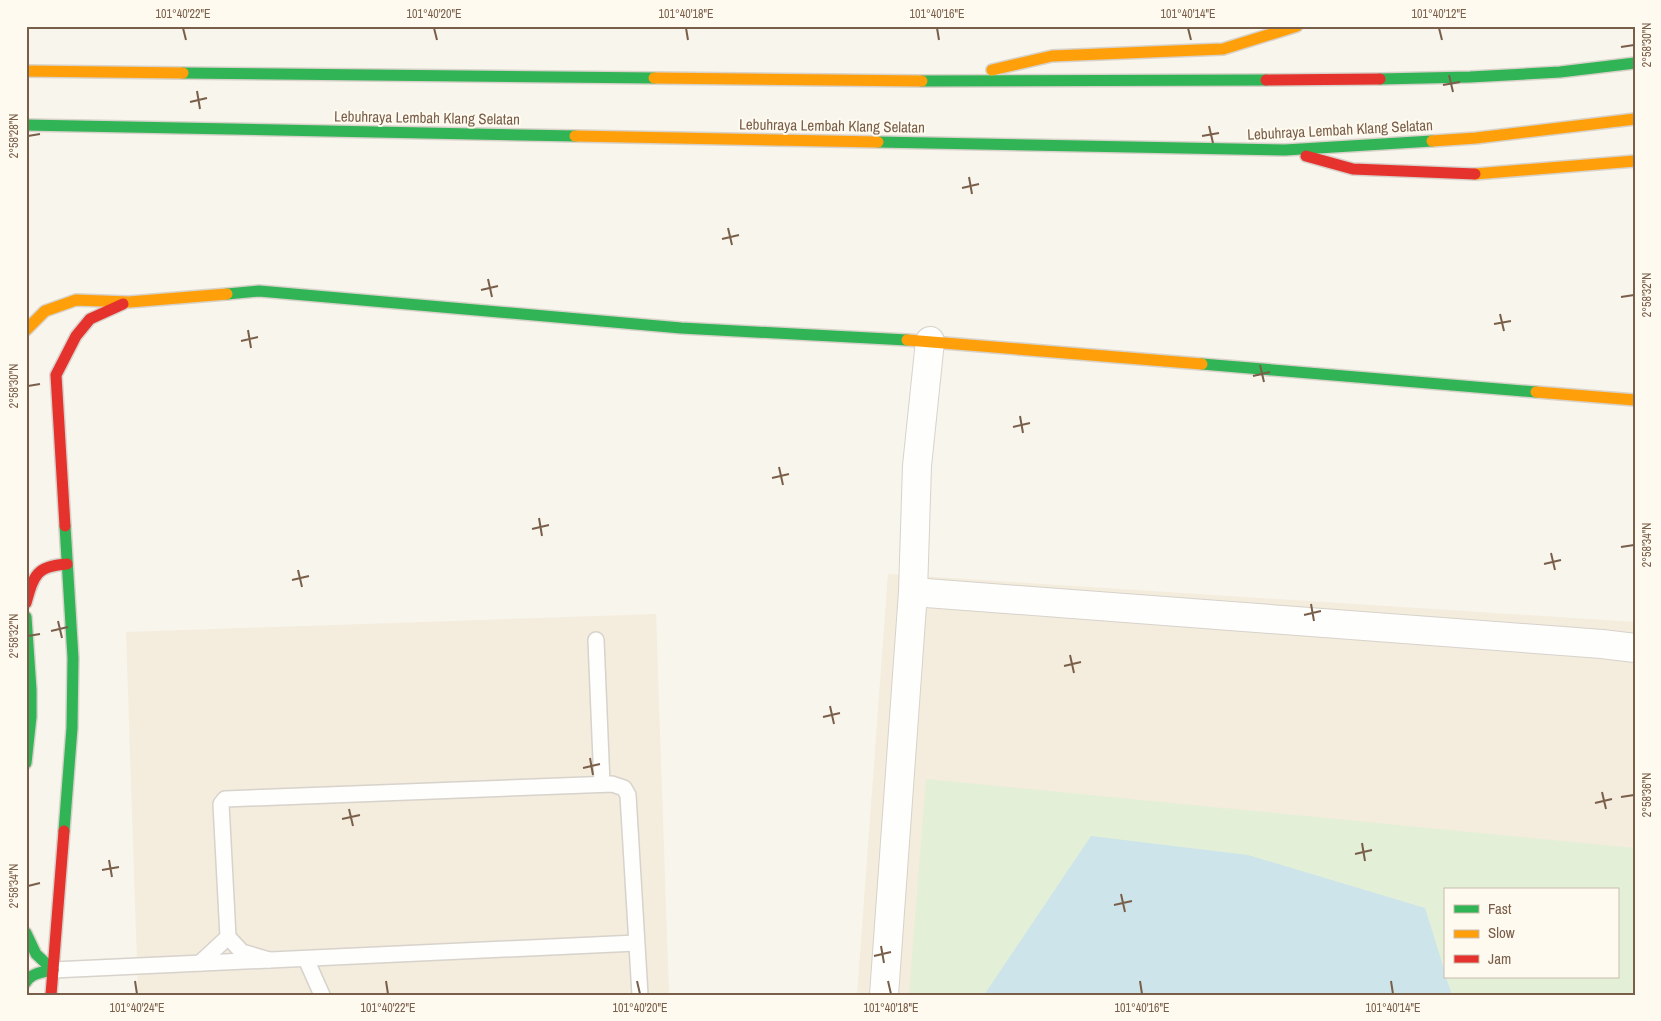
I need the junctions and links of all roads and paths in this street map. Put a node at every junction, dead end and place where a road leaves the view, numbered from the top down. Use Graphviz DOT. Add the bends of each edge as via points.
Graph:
graph roads {
  1 [pos="1297,26"];
  2 [pos="1635,63"];
  3 [pos="26,71"];
  4 [pos="957,81"];
  5 [pos="1635,119"];
  6 [pos="26,125"];
  7 [pos="1285,150"];
  8 [pos="1635,160"];
  9 [pos="129,302"];
  10 [pos="26,330"];
  11 [pos="930,341"];
  12 [pos="1635,400"];
  13 [pos="67,564"];
  14 [pos="913,592"];
  15 [pos="26,603"];
  16 [pos="26,617"];
  17 [pos="596,640"];
  18 [pos="1635,648"];
  19 [pos="26,763"];
  20 [pos="602,784"];
  21 [pos="26,933"];
  22 [pos="228,937"];
  23 [pos="636,943"];
  24 [pos="306,959"];
  25 [pos="269,960"];
  26 [pos="200,963"];
  27 [pos="53,970"];
  28 [pos="26,982"];
  29 [pos="51,995"];
  30 [pos="322,995"];
  31 [pos="640,995"];
  32 [pos="884,995"];
  1 -- 4 [label="main road" via="1223,48 1052,56"];
  2 -- 4 [label="main road" via="1560,72 1470,77"];
  3 -- 4 [label="main road"];
  5 -- 7 [label="main road, Lebuhraya Lembah Klang Selatan" via="1476,138"];
  6 -- 7 [label="main road, Lebuhraya Lembah Klang Selatan"];
  7 -- 8 [label="main road" via="1353,169 1476,174"];
  9 -- 10 [label="main road" via="76,300 45,311"];
  9 -- 11 [label="main road" via="259,291 681,328"];
  9 -- 13 [label="main road" via="90,319 76,336 56,375"];
  11 -- 12 [label="main road"];
  11 -- 14 [label="street" via="917,466"];
  13 -- 15 [label="main road" via="41,568 34,577"];
  13 -- 27 [label="main road" via="73,658 72,728"];
  14 -- 18 [label="street"];
  14 -- 32 [label="street"];
  16 -- 19 [label="main road" via="31,718"];
  17 -- 20 [label="lane"];
  20 -- 22 [label="lane" via="225,799 221,804"];
  20 -- 23 [label="lane" via="624,788 628,795"];
  21 -- 27 [label="main road" via="37,956"];
  22 -- 25 [label="lane" via="242,952"];
  22 -- 26 [label="lane"];
  23 -- 24 [label="lane"];
  23 -- 31 [label="lane"];
  24 -- 25 [label="lane"];
  24 -- 30 [label="lane"];
  25 -- 26 [label="lane"];
  26 -- 27 [label="lane"];
  27 -- 28 [label="main road" via="28,977"];
  27 -- 29 [label="main road"];
}
